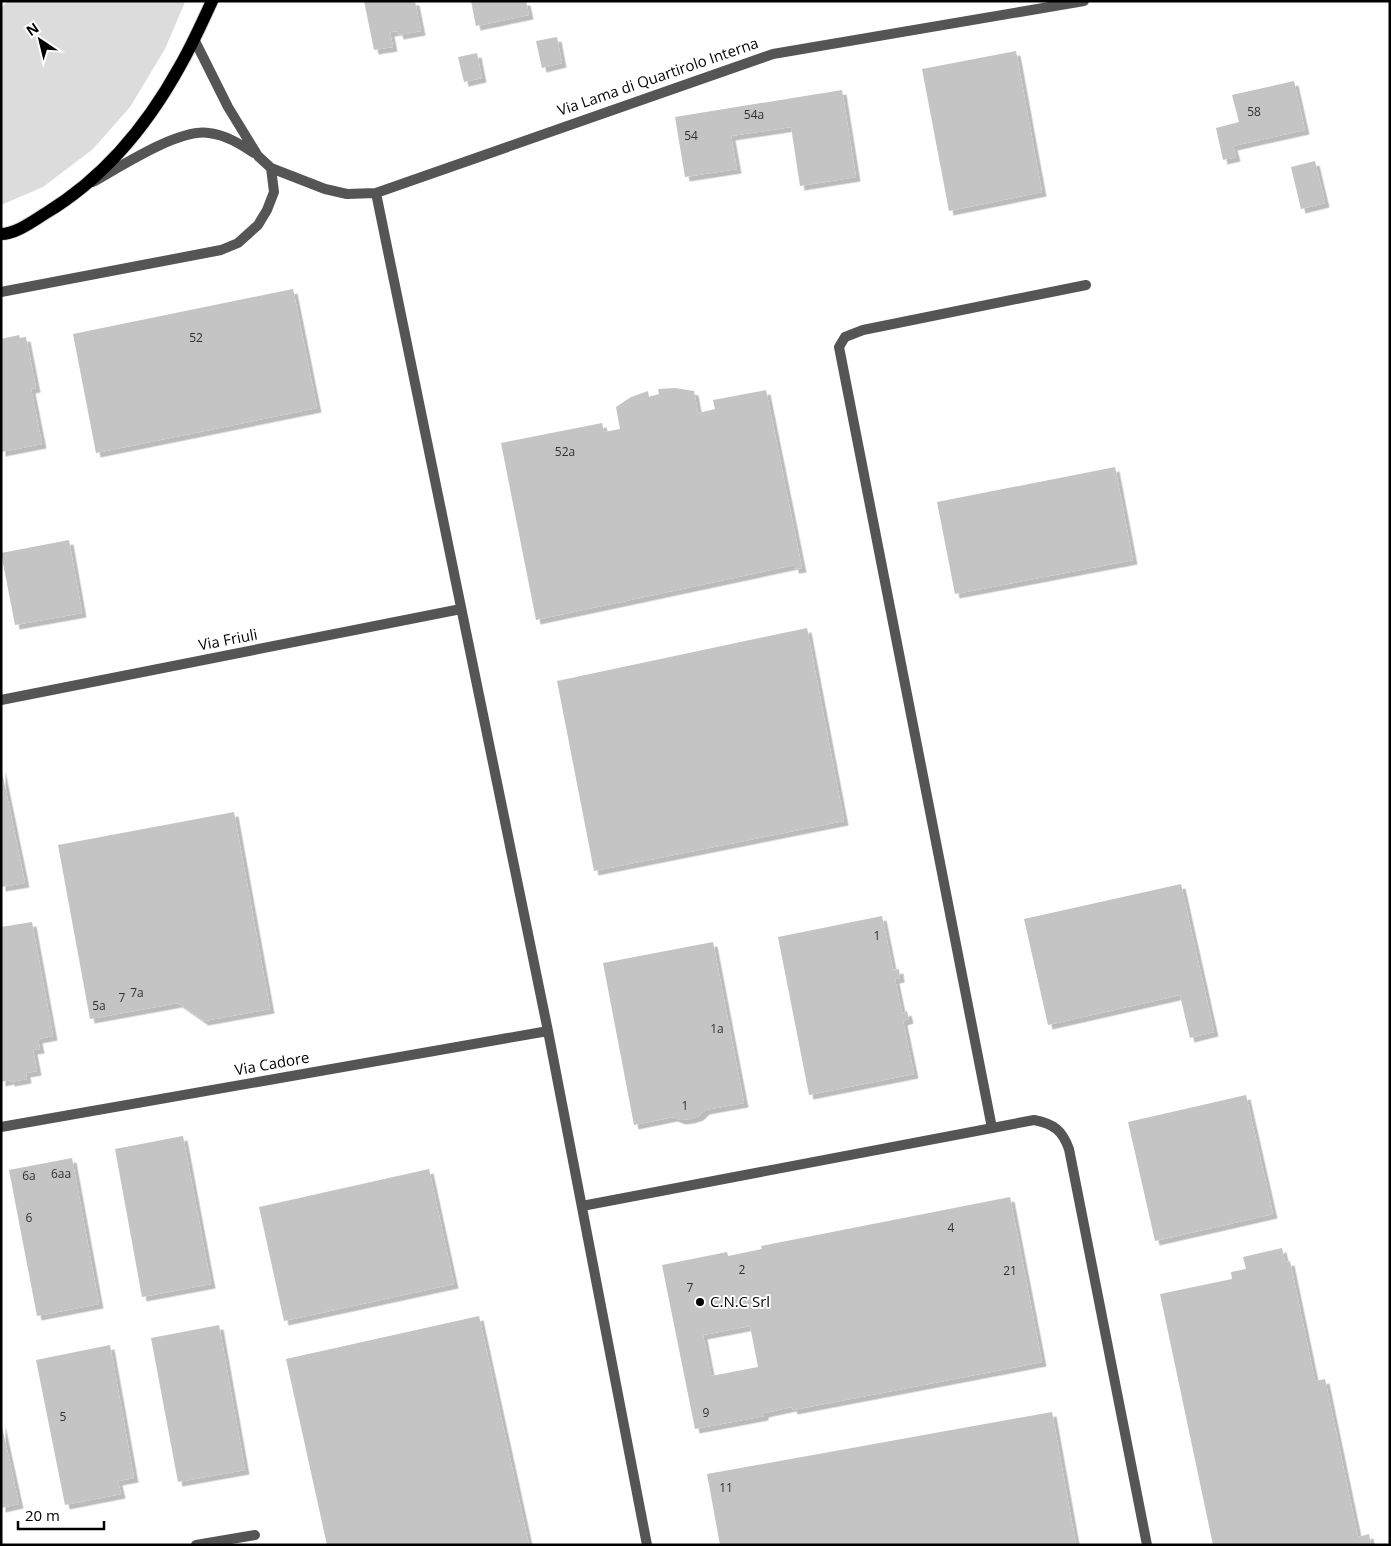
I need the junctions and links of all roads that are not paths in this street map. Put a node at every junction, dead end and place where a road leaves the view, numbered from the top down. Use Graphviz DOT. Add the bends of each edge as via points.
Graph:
graph roads {
  1 [pos="205,1"];
  2 [pos="212,1"];
  3 [pos="1084,1"];
  4 [pos="196,34"];
  5 [pos="258,156"];
  6 [pos="271,168"];
  7 [pos="82,189"];
  8 [pos="376,193"];
  9 [pos="2,235"];
  10 [pos="1086,285"];
  11 [pos="1,292"];
  12 [pos="461,609"];
  13 [pos="1,700"];
  14 [pos="548,1031"];
  15 [pos="1,1127"];
  16 [pos="992,1128"];
  17 [pos="582,1206"];
  18 [pos="255,1534"];
  19 [pos="196,1545"];
  20 [pos="647,1545"];
  21 [pos="1147,1545"];
  1 -- 4 [label="main road"];
  2 -- 4 [label="main road"];
  3 -- 8 [label="street, Via Lama di Quartirolo Interna" via="773,54"];
  4 -- 5 [label="street, Via Lama di Quartirolo Interna" via="228,108"];
  4 -- 7 [label="main road" via="162,99 122,151"];
  5 -- 6 [label="street, Via Lama di Quartirolo Interna"];
  5 -- 7 [label="street, Via Lama di Quartirolo Interna" via="226,137 207,132 189,134 158,145"];
  6 -- 8 [label="street, Via Lama di Quartirolo Interna" via="325,189 347,194"];
  6 -- 11 [label="street" via="274,192 267,210 258,225 238,244 221,250"];
  7 -- 9 [label="main road" via="35,220"];
  8 -- 12 [label="street"];
  10 -- 16 [label="street" via="863,330 845,337 839,347"];
  12 -- 13 [label="street, Via Friuli"];
  12 -- 14 [label="street"];
  14 -- 15 [label="street, Via Cadore"];
  14 -- 17 [label="street"];
  16 -- 17 [label="street"];
  16 -- 21 [label="street" via="1034,1120 1046,1122 1065,1138 1070,1150"];
  17 -- 20 [label="street"];
  18 -- 19 [label="street"];
}
